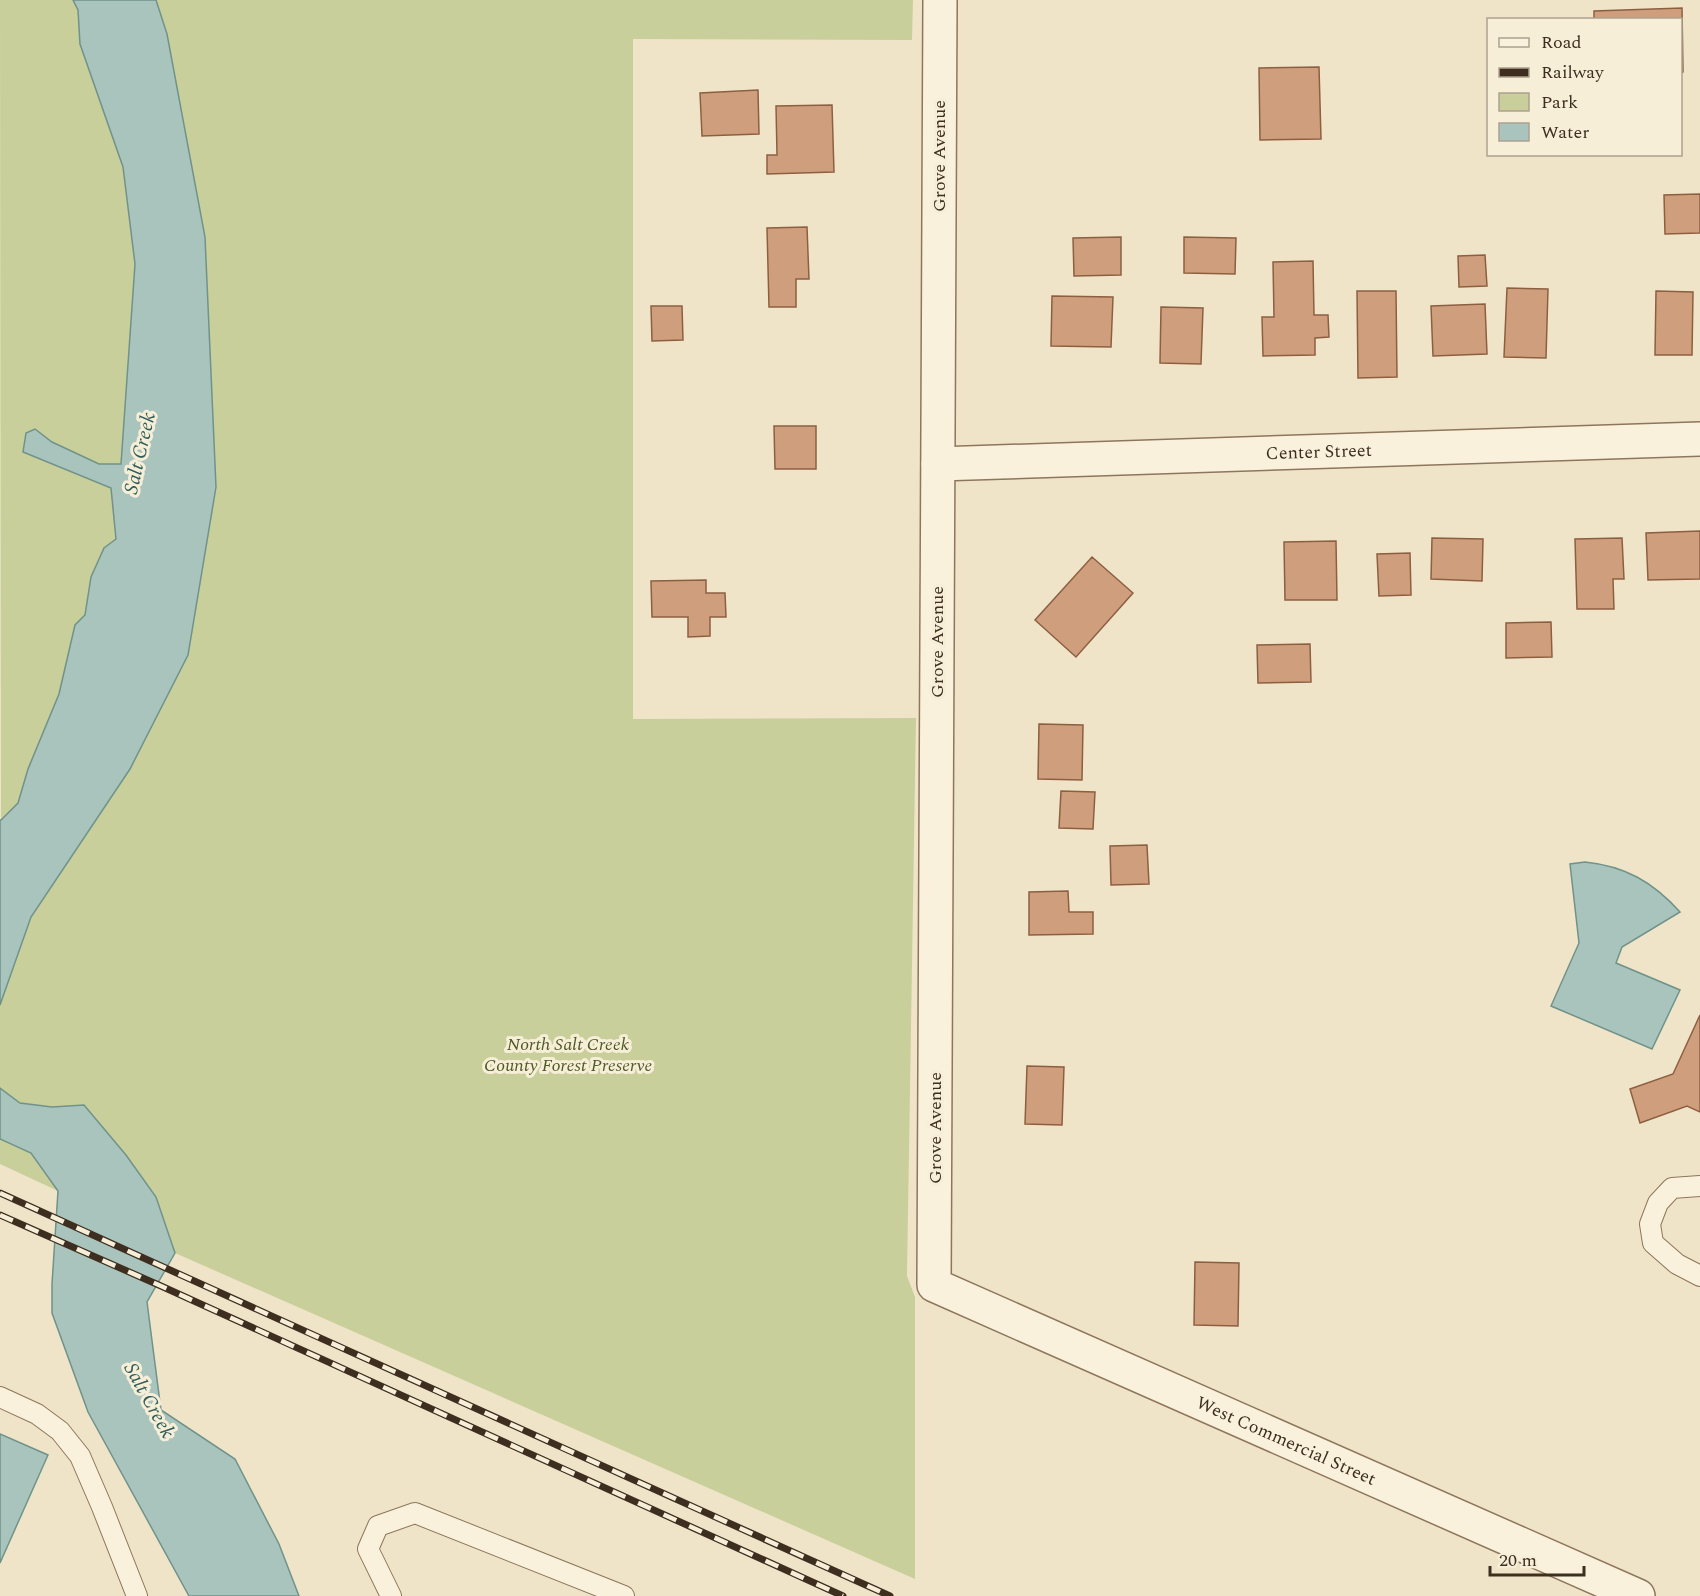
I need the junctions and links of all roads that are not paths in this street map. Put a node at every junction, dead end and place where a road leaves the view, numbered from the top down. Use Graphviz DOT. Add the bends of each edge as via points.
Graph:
graph roads {
  1 [pos="939,0"];
  2 [pos="949,0"];
  3 [pos="1700,439"];
  4 [pos="938,464"];
  5 [pos="1700,1186"];
  6 [pos="1700,1275"];
  7 [pos="934,1285"];
  8 [pos="0,1397"];
  9 [pos="137,1596"];
  10 [pos="391,1596"];
  11 [pos="624,1596"];
  12 [pos="1638,1596"];
  1 -- 2 [label="street"];
  1 -- 4 [label="street, Grove Avenue"];
  3 -- 4 [label="street, Center Street"];
  4 -- 7 [label="street, Grove Avenue"];
  5 -- 6 [label="lane" via="1672,1188 1658,1203 1650,1224 1653,1243 1677,1264"];
  7 -- 12 [label="street, West Commercial Street"];
  8 -- 9 [label="lane" via="37,1414 60,1431 80,1456"];
  10 -- 11 [label="lane" via="368,1549 378,1526 415,1513"];
}
